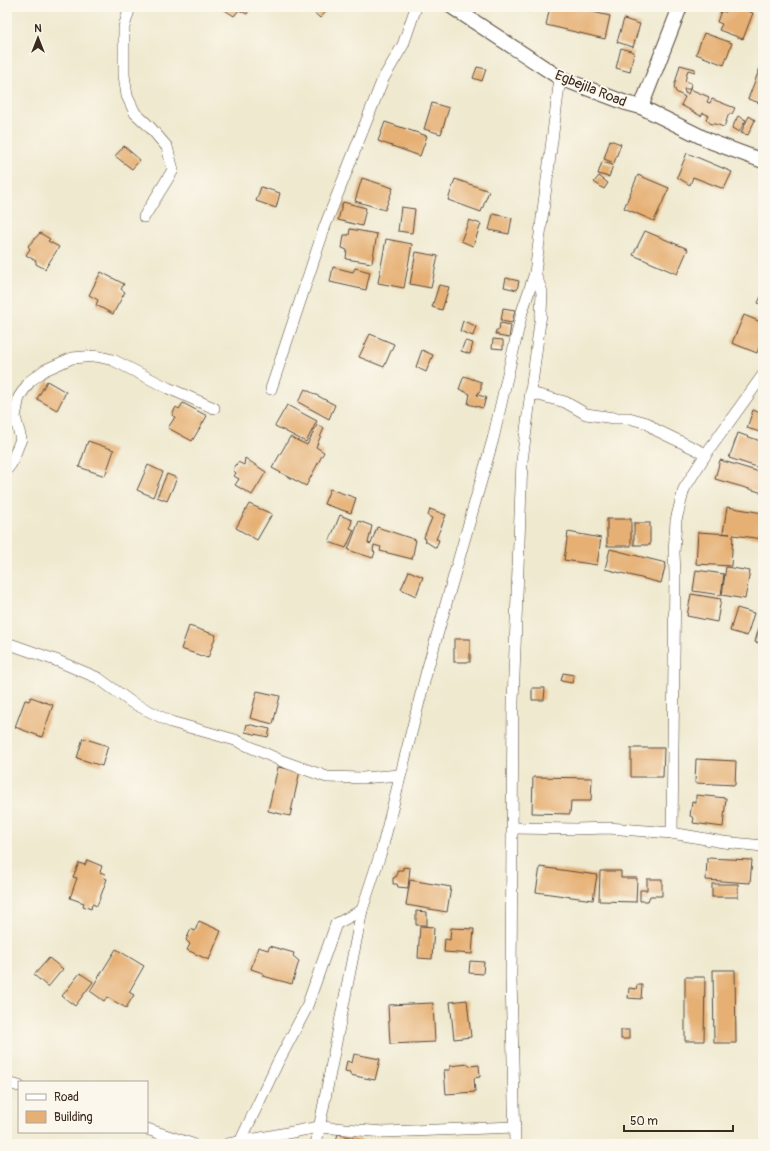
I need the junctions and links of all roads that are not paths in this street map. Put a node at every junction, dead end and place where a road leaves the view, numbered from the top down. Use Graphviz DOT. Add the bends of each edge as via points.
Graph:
graph roads {
  1 [pos="130,7"];
  2 [pos="416,7"];
  3 [pos="452,7"];
  4 [pos="680,7"];
  5 [pos="560,78"];
  6 [pos="641,107"];
  7 [pos="763,160"];
  8 [pos="144,217"];
  9 [pos="535,274"];
  10 [pos="763,374"];
  11 [pos="271,389"];
  12 [pos="530,393"];
  13 [pos="214,408"];
  14 [pos="706,454"];
  15 [pos="7,469"];
  16 [pos="7,643"];
  17 [pos="400,775"];
  18 [pos="513,828"];
  19 [pos="672,833"];
  20 [pos="763,846"];
  21 [pos="362,910"];
  22 [pos="7,1082"];
  23 [pos="18,1086"];
  24 [pos="319,1127"];
  25 [pos="515,1128"];
  26 [pos="148,1129"];
  27 [pos="240,1143"];
  28 [pos="192,1144"];
  29 [pos="228,1144"];
  30 [pos="316,1144"];
  31 [pos="515,1144"];
  1 -- 8 [label="street" via="124,27 124,75 127,96 136,113 167,147 173,170"];
  2 -- 11 [label="street" via="403,45 382,79 328,219"];
  3 -- 5 [label="street, Egbejila Road"];
  4 -- 6 [label="street, Egbejila Road"];
  5 -- 6 [label="street, Egbejila Road"];
  5 -- 9 [label="street"];
  6 -- 7 [label="street" via="712,142"];
  9 -- 12 [label="street" via="542,292"];
  9 -- 17 [label="street" via="522,312 493,439"];
  10 -- 14 [label="street"];
  12 -- 14 [label="street" via="565,402 586,414 629,418 647,423 656,430"];
  12 -- 18 [label="street" via="522,461 513,702"];
  13 -- 15 [label="street" via="113,360 96,356 72,358 45,370 30,381 20,397 15,417 21,439"];
  14 -- 19 [label="street" via="684,489 676,520"];
  16 -- 17 [label="street" via="98,678 131,702 171,722 235,740 327,777"];
  17 -- 21 [label="street" via="382,849"];
  18 -- 19 [label="street" via="608,828"];
  18 -- 25 [label="street" via="511,978"];
  19 -- 20 [label="street"];
  21 -- 24 [label="street"];
  21 -- 27 [label="street" via="336,924 306,1009"];
  22 -- 23 [label="street"];
  24 -- 25 [label="street" via="385,1132"];
  24 -- 27 [label="street"];
  24 -- 30 [label="street"];
  25 -- 31 [label="street"];
  26 -- 28 [label="street"];
  27 -- 29 [label="street"];
}
